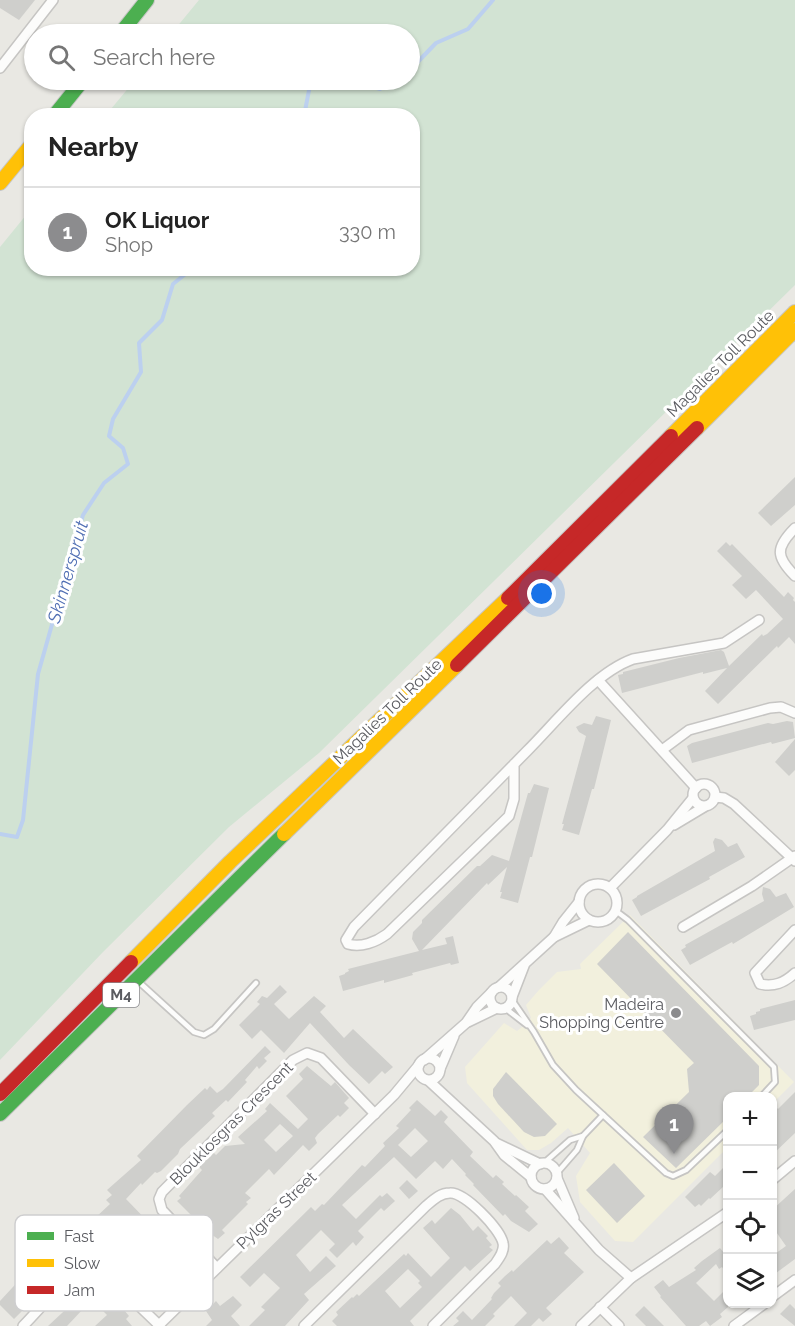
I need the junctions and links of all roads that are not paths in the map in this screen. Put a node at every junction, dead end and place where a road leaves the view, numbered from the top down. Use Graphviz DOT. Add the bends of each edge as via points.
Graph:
graph roads {
  1 [pos="53,0"];
  2 [pos="147,0"];
  3 [pos="34,24"];
  4 [pos="128,24"];
  5 [pos="24,37"];
  6 [pos="0,68"];
  7 [pos="75,90"];
  8 [pos="60,108"];
  9 [pos="24,154"];
  10 [pos="0,183"];
  11 [pos="795,312"];
  12 [pos="795,330"];
  13 [pos="795,528"];
  14 [pos="795,576"];
  15 [pos="759,620"];
  16 [pos="598,680"];
  17 [pos="795,713"];
  18 [pos="662,750"];
  19 [pos="514,764"];
  20 [pos="696,788"];
  21 [pos="715,797"];
  22 [pos="693,798"];
  23 [pos="704,807"];
  24 [pos="667,830"];
  25 [pos="794,859"];
  26 [pos="610,888"];
  27 [pos="579,902"];
  28 [pos="616,911"];
  29 [pos="589,920"];
  30 [pos="683,927"];
  31 [pos="795,930"];
  32 [pos="555,937"];
  33 [pos="525,964"];
  34 [pos="795,973"];
  35 [pos="136,979"];
  36 [pos="256,983"];
  37 [pos="499,987"];
  38 [pos="491,993"];
  39 [pos="512,999"];
  40 [pos="501,1008"];
  41 [pos="466,1023"];
  42 [pos="532,1029"];
  43 [pos="455,1034"];
  44 [pos="422,1062"];
  45 [pos="440,1070"];
  46 [pos="428,1080"];
  47 [pos="766,1092"];
  48 [pos="0,1094"];
  49 [pos="394,1095"];
  50 [pos="447,1095"];
  51 [pos="0,1114"];
  52 [pos="375,1114"];
  53 [pos="603,1115"];
  54 [pos="723,1135"];
  55 [pos="582,1136"];
  56 [pos="494,1142"];
  57 [pos="795,1161"];
  58 [pos="542,1164"];
  59 [pos="557,1176"];
  60 [pos="777,1176"];
  61 [pos="531,1177"];
  62 [pos="545,1189"];
  63 [pos="167,1215"];
  64 [pos="723,1215"];
  65 [pos="575,1223"];
  66 [pos="213,1264"];
  67 [pos="217,1268"];
  68 [pos="213,1272"];
  69 [pos="631,1278"];
  70 [pos="795,1280"];
  71 [pos="777,1293"];
  72 [pos="600,1307"];
  73 [pos="759,1308"];
  74 [pos="38,1311"];
  75 [pos="144,1311"];
  76 [pos="174,1311"];
  77 [pos="741,1324"];
  78 [pos="23,1326"];
  79 [pos="159,1326"];
  80 [pos="304,1326"];
  81 [pos="433,1326"];
  82 [pos="581,1326"];
  83 [pos="619,1326"];
  1 -- 3 [label="street"];
  2 -- 4 [label="main road"];
  5 -- 6 [label="street"];
  7 -- 8 [label="main road"];
  9 -- 10 [label="main road"];
  11 -- 48 [label="main road, Magalies Toll Route / M4" via="557,551 230,862"];
  12 -- 35 [label="main road, Magalies Toll Route / M4"];
  13 -- 14 [label="street" via="785,539 780,557"];
  15 -- 16 [label="street" via="724,643 633,659"];
  16 -- 18 [label="street"];
  16 -- 19 [label="street"];
  17 -- 18 [label="street" via="781,707 770,708 689,730"];
  18 -- 20 [label="street"];
  19 -- 19 [label="street" via="354,927 346,940 348,944 369,944 387,934 509,816 514,798"];
  20 -- 21 [label="street" via="709,785"];
  20 -- 22 [label="street"];
  21 -- 23 [label="street"];
  21 -- 25 [label="street" via="734,804"];
  22 -- 23 [label="street"];
  22 -- 24 [label="street"];
  23 -- 24 [label="street"];
  24 -- 26 [label="street"];
  25 -- 30 [label="street"];
  26 -- 27 [label="street" via="593,885 583,891"];
  26 -- 28 [label="street" via="617,898"];
  27 -- 29 [label="street" via="581,913"];
  27 -- 32 [label="street"];
  28 -- 29 [label="street" via="602,922"];
  28 -- 47 [label="lane" via="774,1067 775,1082"];
  29 -- 32 [label="street"];
  31 -- 34 [label="street" via="755,974 760,984 771,986"];
  32 -- 33 [label="street"];
  33 -- 37 [label="street"];
  33 -- 39 [label="street"];
  35 -- 36 [label="lane" via="194,1032 204,1035"];
  35 -- 51 [label="main road, Magalies Toll Route / M4"];
  37 -- 38 [label="street"];
  37 -- 39 [label="street" via="509,990"];
  38 -- 40 [label="street" via="490,1000"];
  38 -- 41 [label="street, Pylgras Street"];
  39 -- 40 [label="street"];
  39 -- 42 [label="lane"];
  40 -- 41 [label="street, Pylgras Street"];
  40 -- 42 [label="lane"];
  41 -- 43 [label="street, Pylgras Street"];
  42 -- 53 [label="lane" via="553,1065"];
  43 -- 44 [label="street, Pylgras Street"];
  43 -- 45 [label="street, Pylgras Street"];
  44 -- 45 [label="street" via="435,1060"];
  44 -- 46 [label="street" via="420,1076"];
  44 -- 49 [label="street, Pylgras Street"];
  45 -- 46 [label="street" via="436,1078"];
  45 -- 50 [label="street"];
  46 -- 49 [label="street, Pylgras Street" via="415,1082"];
  46 -- 50 [label="street"];
  49 -- 52 [label="street, Pylgras Street"];
  50 -- 56 [label="street"];
  52 -- 63 [label="street, Blouklosgras Crescent" via="321,1058 307,1053 293,1060 162,1192 159,1199"];
  52 -- 67 [label="street, Pylgras Street"];
  53 -- 54 [label="lane" via="673,1176 686,1170"];
  53 -- 55 [label="lane"];
  55 -- 58 [label="lane" via="570,1140"];
  55 -- 59 [label="lane" via="577,1150"];
  56 -- 58 [label="street"];
  56 -- 61 [label="street"];
  57 -- 60 [label="street"];
  58 -- 59 [label="street" via="552,1166"];
  58 -- 61 [label="street" via="533,1169"];
  59 -- 62 [label="street" via="553,1185"];
  59 -- 65 [label="street"];
  61 -- 62 [label="street" via="534,1185"];
  62 -- 65 [label="street"];
  64 -- 69 [label="street"];
  65 -- 69 [label="street"];
  66 -- 67 [label="street, Blouklosgras Crescent"];
  67 -- 68 [label="street, Pylgras Street"];
  69 -- 72 [label="street"];
  70 -- 71 [label="street"];
  72 -- 82 [label="street"];
  72 -- 83 [label="street"];
  73 -- 77 [label="street"];
  74 -- 78 [label="street"];
  75 -- 79 [label="street"];
  76 -- 79 [label="street, Pylgras Street"];
  80 -- 81 [label="street" via="426,1206 438,1196 459,1194 504,1244 495,1264"];
}
